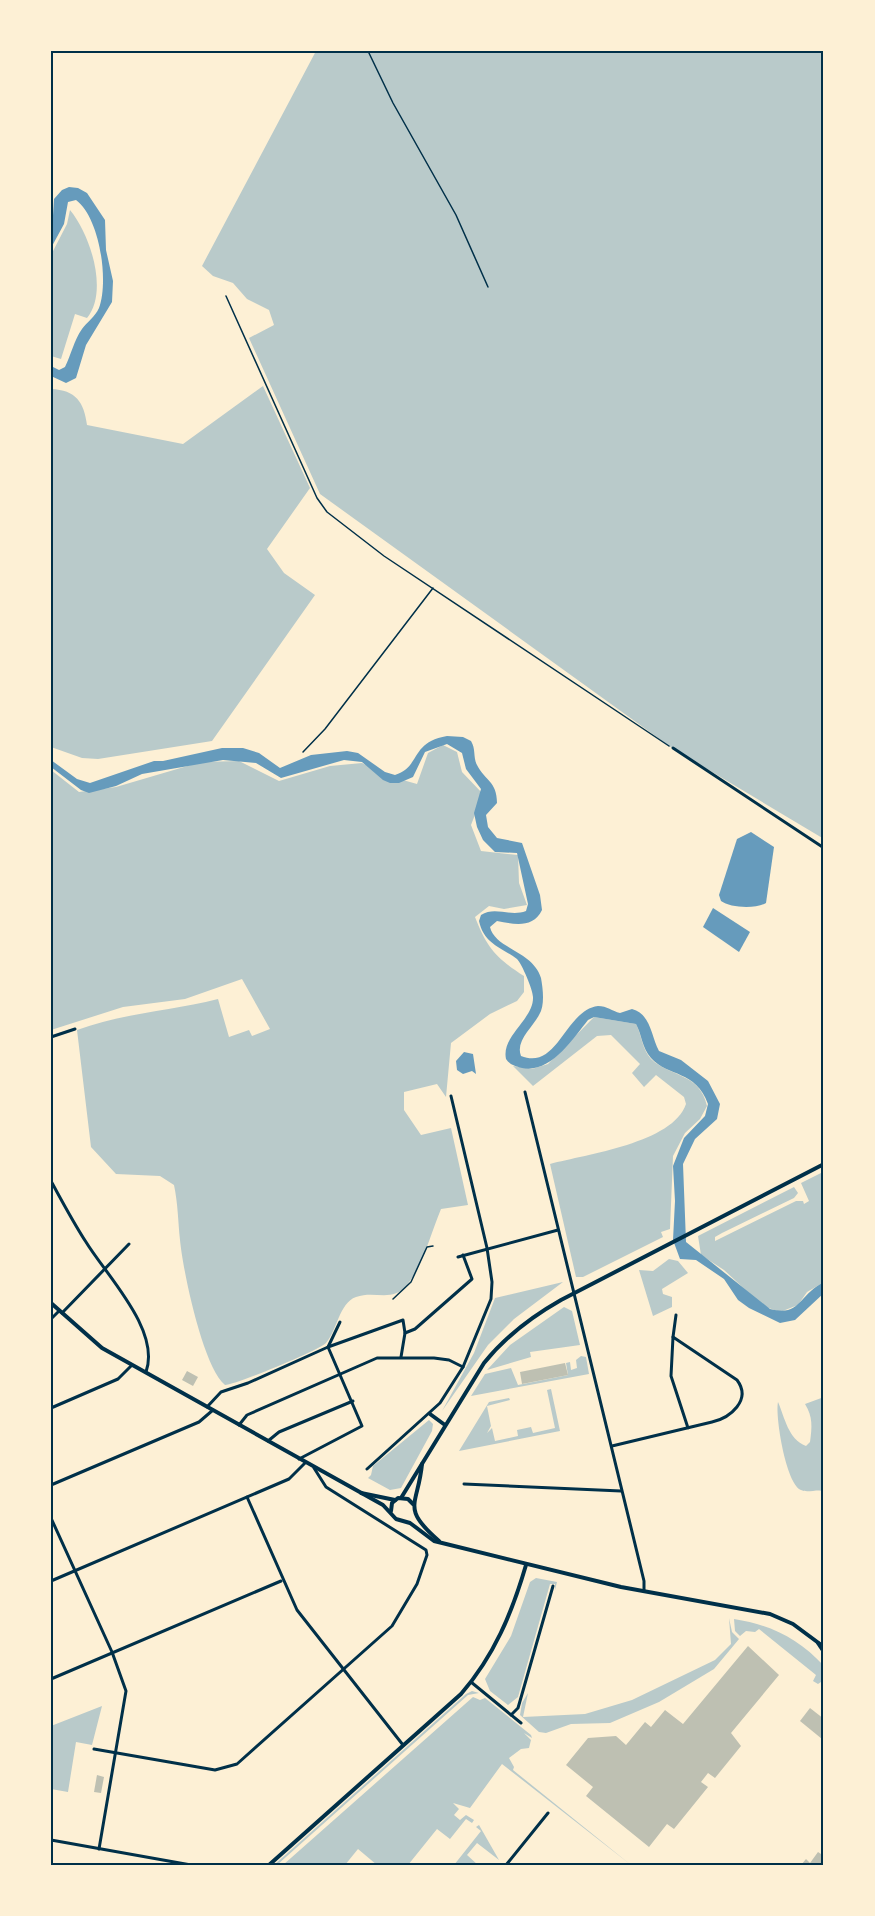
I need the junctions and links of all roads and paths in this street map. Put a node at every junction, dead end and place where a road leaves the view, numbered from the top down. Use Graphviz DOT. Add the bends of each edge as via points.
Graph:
graph roads {
  1 [pos="368,51"];
  2 [pos="488,287"];
  3 [pos="226,296"];
  4 [pos="433,588"];
  5 [pos="673,748"];
  6 [pos="303,752"];
  7 [pos="824,848"];
  8 [pos="75,1029"];
  9 [pos="51,1037"];
  10 [pos="525,1092"];
  11 [pos="450,1096"];
  12 [pos="824,1164"];
  13 [pos="51,1181"];
  14 [pos="558,1230"];
  15 [pos="129,1244"];
  16 [pos="433,1246"];
  17 [pos="487,1248"];
  18 [pos="463,1255"];
  19 [pos="458,1257"];
  20 [pos="106,1269"];
  21 [pos="574,1294"];
  22 [pos="393,1299"];
  23 [pos="51,1303"];
  24 [pos="60,1312"];
  25 [pos="676,1315"];
  26 [pos="51,1319"];
  27 [pos="340,1322"];
  28 [pos="405,1333"];
  29 [pos="673,1337"];
  30 [pos="328,1347"];
  31 [pos="401,1357"];
  32 [pos="132,1365"];
  33 [pos="463,1367"];
  34 [pos="146,1372"];
  35 [pos="340,1375"];
  36 [pos="352,1401"];
  37 [pos="207,1407"];
  38 [pos="51,1408"];
  39 [pos="213,1410"];
  40 [pos="430,1414"];
  41 [pos="240,1425"];
  42 [pos="445,1425"];
  43 [pos="688,1428"];
  44 [pos="268,1441"];
  45 [pos="611,1446"];
  46 [pos="299,1459"];
  47 [pos="305,1463"];
  48 [pos="422,1463"];
  49 [pos="314,1468"];
  50 [pos="367,1469"];
  51 [pos="464,1484"];
  52 [pos="51,1485"];
  53 [pos="621,1491"];
  54 [pos="360,1492"];
  55 [pos="247,1497"];
  56 [pos="401,1498"];
  57 [pos="395,1500"];
  58 [pos="413,1504"];
  59 [pos="391,1512"];
  60 [pos="414,1512"];
  61 [pos="51,1518"];
  62 [pos="405,1521"];
  63 [pos="441,1543"];
  64 [pos="526,1565"];
  65 [pos="75,1571"];
  66 [pos="51,1581"];
  67 [pos="282,1581"];
  68 [pos="553,1586"];
  69 [pos="644,1591"];
  70 [pos="815,1640"];
  71 [pos="824,1647"];
  72 [pos="112,1652"];
  73 [pos="824,1652"];
  74 [pos="344,1671"];
  75 [pos="51,1679"];
  76 [pos="471,1683"];
  77 [pos="511,1715"];
  78 [pos="521,1723"];
  79 [pos="404,1747"];
  80 [pos="94,1749"];
  81 [pos="116,1754"];
  82 [pos="548,1813"];
  83 [pos="51,1840"];
  84 [pos="99,1849"];
  85 [pos="190,1865"];
  86 [pos="269,1865"];
  87 [pos="506,1865"];
  1 -- 2 [label="path" via="456,215"];
  3 -- 4 [label="path" via="320,504 384,556"];
  4 -- 5 [label="path"];
  4 -- 6 [label="path"];
  5 -- 7 [label="street"];
  8 -- 9 [label="street"];
  10 -- 14 [label="street"];
  11 -- 17 [label="street"];
  12 -- 21 [label="street"];
  13 -- 20 [label="street" via="86,1243"];
  14 -- 17 [label="street"];
  14 -- 21 [label="street"];
  15 -- 20 [label="street"];
  16 -- 22 [label="path" via="427,1247 411,1282"];
  17 -- 18 [label="street"];
  17 -- 33 [label="street" via="491,1299"];
  18 -- 19 [label="street"];
  18 -- 28 [label="street" via="472,1279 415,1329"];
  20 -- 24 [label="street"];
  20 -- 34 [label="street" via="142,1330 149,1356"];
  21 -- 42 [label="street" via="527,1322 495,1349"];
  21 -- 45 [label="street"];
  23 -- 24 [label="street"];
  24 -- 26 [label="street"];
  24 -- 32 [label="street" via="88,1338"];
  25 -- 29 [label="street"];
  27 -- 30 [label="street"];
  28 -- 30 [label="street" via="403,1320"];
  28 -- 31 [label="street"];
  29 -- 43 [label="street" via="671,1376"];
  29 -- 43 [label="street" via="734,1377 742,1389 740,1402 730,1416"];
  30 -- 35 [label="street"];
  30 -- 37 [label="street" via="218,1393"];
  31 -- 33 [label="street" via="449,1360"];
  31 -- 35 [label="street" via="377,1358"];
  32 -- 34 [label="street"];
  32 -- 38 [label="street" via="118,1379"];
  33 -- 40 [label="street"];
  34 -- 37 [label="street"];
  35 -- 36 [label="street"];
  35 -- 41 [label="street" via="246,1415"];
  36 -- 44 [label="street" via="279,1432"];
  36 -- 46 [label="street" via="361,1428"];
  37 -- 39 [label="street"];
  39 -- 41 [label="street"];
  39 -- 52 [label="street" via="199,1422"];
  40 -- 42 [label="street"];
  40 -- 50 [label="street"];
  41 -- 44 [label="street"];
  42 -- 48 [label="street"];
  43 -- 45 [label="street"];
  44 -- 46 [label="street"];
  45 -- 53 [label="street"];
  46 -- 47 [label="street"];
  47 -- 49 [label="street"];
  47 -- 55 [label="street" via="289,1479"];
  48 -- 56 [label="street"];
  48 -- 58 [label="street"];
  49 -- 54 [label="street"];
  49 -- 74 [label="street" via="326,1487 426,1550 410,1599 392,1626"];
  51 -- 53 [label="street"];
  53 -- 69 [label="street"];
  54 -- 57 [label="street"];
  54 -- 59 [label="street"];
  55 -- 65 [label="street"];
  55 -- 67 [label="street"];
  56 -- 57 [label="street"];
  56 -- 58 [label="street"];
  57 -- 59 [label="street"];
  58 -- 60 [label="street"];
  59 -- 62 [label="street" via="396,1520"];
  60 -- 62 [label="street"];
  60 -- 63 [label="street"];
  61 -- 65 [label="street"];
  62 -- 63 [label="street"];
  63 -- 64 [label="street"];
  64 -- 69 [label="street"];
  64 -- 76 [label="street" via="500,1636"];
  65 -- 66 [label="street"];
  65 -- 72 [label="street"];
  67 -- 72 [label="street"];
  67 -- 74 [label="street" via="297,1610"];
  68 -- 77 [label="street" via="518,1708"];
  69 -- 70 [label="street" via="771,1614"];
  70 -- 71 [label="street"];
  70 -- 73 [label="street"];
  72 -- 75 [label="street"];
  72 -- 81 [label="street" via="127,1698"];
  74 -- 79 [label="street"];
  74 -- 81 [label="street" via="237,1764 215,1770"];
  76 -- 77 [label="street"];
  76 -- 79 [label="street"];
  77 -- 78 [label="street"];
  79 -- 86 [label="street"];
  80 -- 81 [label="street"];
  81 -- 84 [label="street"];
  82 -- 87 [label="street"];
  83 -- 84 [label="street"];
  84 -- 85 [label="street"];
}
